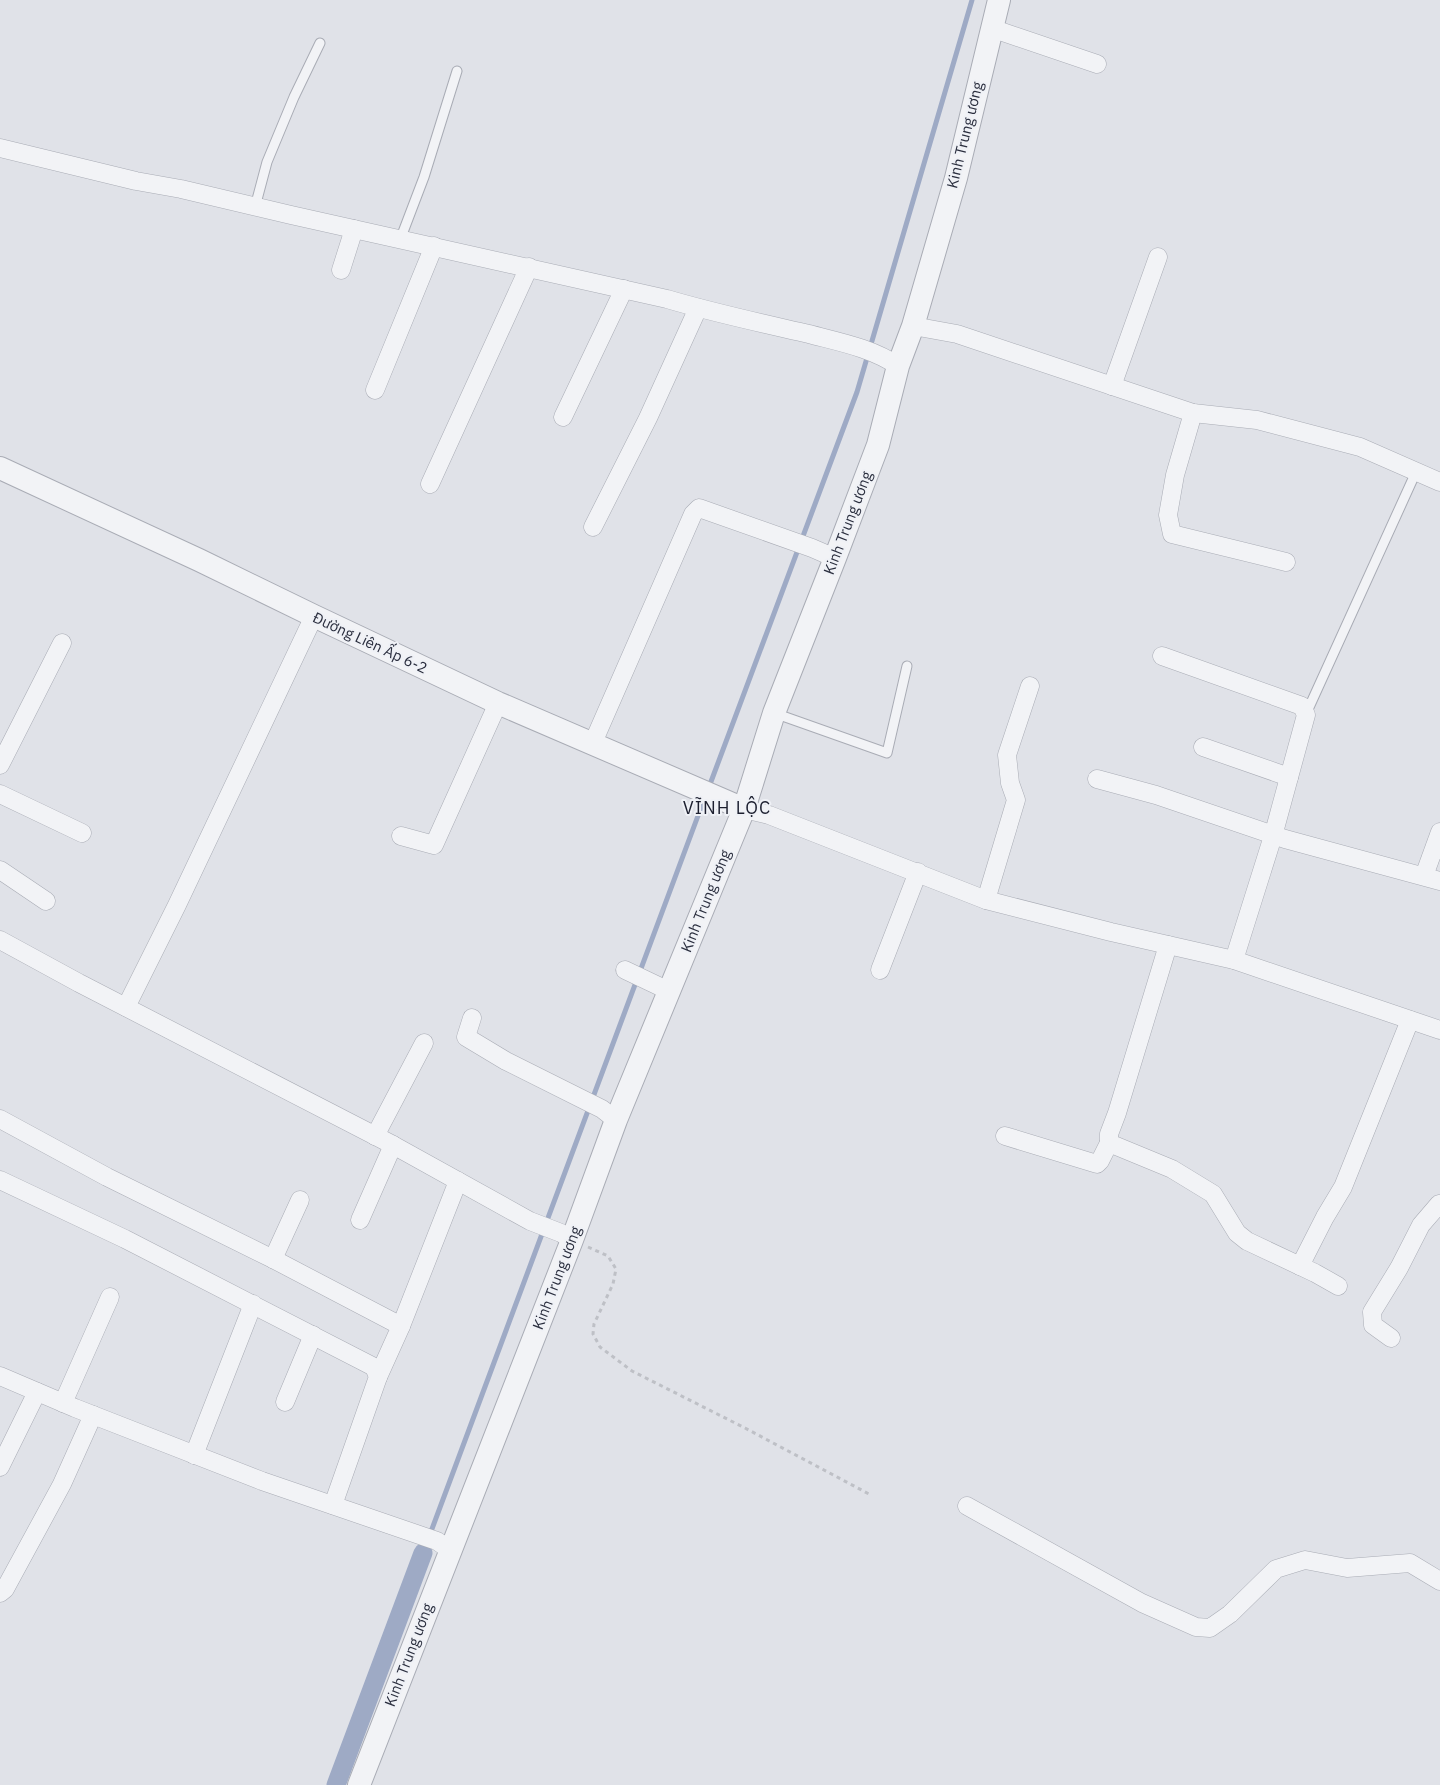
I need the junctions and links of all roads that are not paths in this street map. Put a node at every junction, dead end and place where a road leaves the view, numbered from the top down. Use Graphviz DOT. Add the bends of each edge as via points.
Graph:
graph roads {
  1 [pos="999,0"];
  2 [pos="991,28"];
  3 [pos="320,43"];
  4 [pos="1097,64"];
  5 [pos="457,72"];
  6 [pos="0,148"];
  7 [pos="255,207"];
  8 [pos="354,229"];
  9 [pos="400,240"];
  10 [pos="434,246"];
  11 [pos="1158,257"];
  12 [pos="529,267"];
  13 [pos="340,270"];
  14 [pos="624,290"];
  15 [pos="698,308"];
  16 [pos="913,326"];
  17 [pos="891,361"];
  18 [pos="1112,386"];
  19 [pos="375,390"];
  20 [pos="1193,412"];
  21 [pos="564,417"];
  22 [pos="0,468"];
  23 [pos="1416,472"];
  24 [pos="1440,482"];
  25 [pos="430,484"];
  26 [pos="593,527"];
  27 [pos="835,558"];
  28 [pos="1286,562"];
  29 [pos="314,616"];
  30 [pos="62,643"];
  31 [pos="1162,656"];
  32 [pos="907,666"];
  33 [pos="1030,686"];
  34 [pos="498,703"];
  35 [pos="774,713"];
  36 [pos="1306,715"];
  37 [pos="592,744"];
  38 [pos="1203,747"];
  39 [pos="2,755"];
  40 [pos="1289,777"];
  41 [pos="1097,779"];
  42 [pos="0,794"];
  43 [pos="736,805"];
  44 [pos="1440,832"];
  45 [pos="82,833"];
  46 [pos="401,836"];
  47 [pos="1273,836"];
  48 [pos="0,870"];
  49 [pos="918,872"];
  50 [pos="1432,878"];
  51 [pos="986,900"];
  52 [pos="46,901"];
  53 [pos="0,940"];
  54 [pos="1168,945"];
  55 [pos="1234,960"];
  56 [pos="625,970"];
  57 [pos="880,970"];
  58 [pos="669,991"];
  59 [pos="126,1007"];
  60 [pos="472,1018"];
  61 [pos="1410,1020"];
  62 [pos="1440,1030"];
  63 [pos="424,1043"];
  64 [pos="609,1115"];
  65 [pos="0,1119"];
  66 [pos="375,1136"];
  67 [pos="1005,1136"];
  68 [pos="1109,1143"];
  69 [pos="393,1145"];
  70 [pos="0,1180"];
  71 [pos="458,1181"];
  72 [pos="300,1200"];
  73 [pos="1440,1204"];
  74 [pos="360,1220"];
  75 [pos="566,1237"];
  76 [pos="273,1259"];
  77 [pos="1300,1266"];
  78 [pos="1338,1286"];
  79 [pos="110,1297"];
  80 [pos="253,1304"];
  81 [pos="401,1326"];
  82 [pos="313,1335"];
  83 [pos="1391,1338"];
  84 [pos="0,1376"];
  85 [pos="378,1377"];
  86 [pos="37,1392"];
  87 [pos="285,1402"];
  88 [pos="62,1403"];
  89 [pos="93,1415"];
  90 [pos="194,1455"];
  91 [pos="0,1468"];
  92 [pos="333,1505"];
  93 [pos="967,1506"];
  94 [pos="436,1542"];
  95 [pos="1440,1581"];
  96 [pos="0,1594"];
  97 [pos="359,1785"];
  1 -- 2 [label="street, Kinh Trung ương"];
  2 -- 4 [label="street"];
  2 -- 16 [label="street, Kinh Trung ương" via="956,178"];
  3 -- 7 [label="lane" via="267,162"];
  5 -- 9 [label="lane"];
  6 -- 7 [label="street"];
  7 -- 8 [label="street"];
  8 -- 9 [label="street"];
  8 -- 13 [label="street"];
  9 -- 10 [label="street"];
  10 -- 12 [label="street"];
  10 -- 19 [label="street"];
  11 -- 18 [label="street"];
  12 -- 14 [label="street"];
  12 -- 25 [label="street"];
  14 -- 15 [label="street"];
  14 -- 21 [label="street"];
  15 -- 17 [label="street" via="838,342"];
  15 -- 26 [label="street"];
  16 -- 17 [label="street, Kinh Trung ương"];
  16 -- 18 [label="street" via="957,334"];
  17 -- 27 [label="street, Kinh Trung ương" via="878,445"];
  18 -- 20 [label="street"];
  20 -- 23 [label="street" via="1258,420 1341,442"];
  20 -- 28 [label="street" via="1175,475 1168,515 1172,534"];
  22 -- 29 [label="street, Đường Liên Ấp 6-2"];
  23 -- 24 [label="street"];
  23 -- 36 [label="lane"];
  27 -- 35 [label="street, Kinh Trung ương"];
  27 -- 37 [label="street" via="699,508 693,514"];
  29 -- 34 [label="street, Đường Liên Ấp 6-2"];
  29 -- 59 [label="street" via="178,905"];
  30 -- 39 [label="street"];
  31 -- 36 [label="street" via="1302,706"];
  32 -- 35 [label="lane" via="887,753"];
  33 -- 51 [label="street" via="1007,755 1010,783 1016,800"];
  34 -- 37 [label="street, Đường Liên Ấp 6-2"];
  34 -- 46 [label="street" via="434,845"];
  35 -- 43 [label="street, Kinh Trung ương"];
  36 -- 40 [label="street"];
  37 -- 43 [label="street, Đường Liên Ấp 6-2"];
  38 -- 40 [label="street"];
  40 -- 47 [label="street"];
  41 -- 47 [label="street" via="1156,795"];
  42 -- 45 [label="street"];
  43 -- 49 [label="street"];
  43 -- 58 [label="street, Kinh Trung ương"];
  44 -- 50 [label="street"];
  47 -- 50 [label="street"];
  47 -- 55 [label="street"];
  48 -- 52 [label="street"];
  49 -- 51 [label="street"];
  49 -- 57 [label="street"];
  51 -- 54 [label="street"];
  53 -- 59 [label="street"];
  54 -- 55 [label="street"];
  54 -- 68 [label="street" via="1109,1134"];
  55 -- 61 [label="street"];
  56 -- 58 [label="street"];
  58 -- 64 [label="street, Kinh Trung ương"];
  59 -- 66 [label="street"];
  60 -- 64 [label="street" via="466,1037"];
  61 -- 62 [label="street"];
  61 -- 77 [label="street" via="1343,1187"];
  63 -- 66 [label="street"];
  64 -- 75 [label="street, Kinh Trung ương"];
  65 -- 76 [label="street" via="107,1177"];
  66 -- 69 [label="street"];
  67 -- 68 [label="street" via="1097,1164"];
  68 -- 77 [label="street" via="1172,1169 1213,1194 1237,1233"];
  69 -- 71 [label="street"];
  69 -- 74 [label="street"];
  70 -- 80 [label="street"];
  71 -- 75 [label="street"];
  71 -- 81 [label="street"];
  72 -- 76 [label="street"];
  73 -- 83 [label="street" via="1421,1225 1372,1312 1373,1325"];
  75 -- 94 [label="street, Kinh Trung ương"];
  76 -- 81 [label="street"];
  77 -- 78 [label="street"];
  79 -- 88 [label="street"];
  80 -- 82 [label="street"];
  80 -- 90 [label="street"];
  81 -- 85 [label="street"];
  82 -- 85 [label="street" via="374,1367"];
  82 -- 87 [label="street"];
  84 -- 86 [label="street"];
  85 -- 92 [label="street"];
  86 -- 88 [label="street"];
  86 -- 91 [label="street"];
  88 -- 89 [label="street"];
  89 -- 90 [label="street"];
  89 -- 96 [label="street" via="62,1484"];
  90 -- 92 [label="street"];
  92 -- 94 [label="street"];
  93 -- 95 [label="street" via="1142,1603 1196,1627 1210,1628 1230,1614 1276,1569 1305,1560 1347,1568 1410,1563"];
  94 -- 97 [label="street, Kinh Trung ương"];
}
